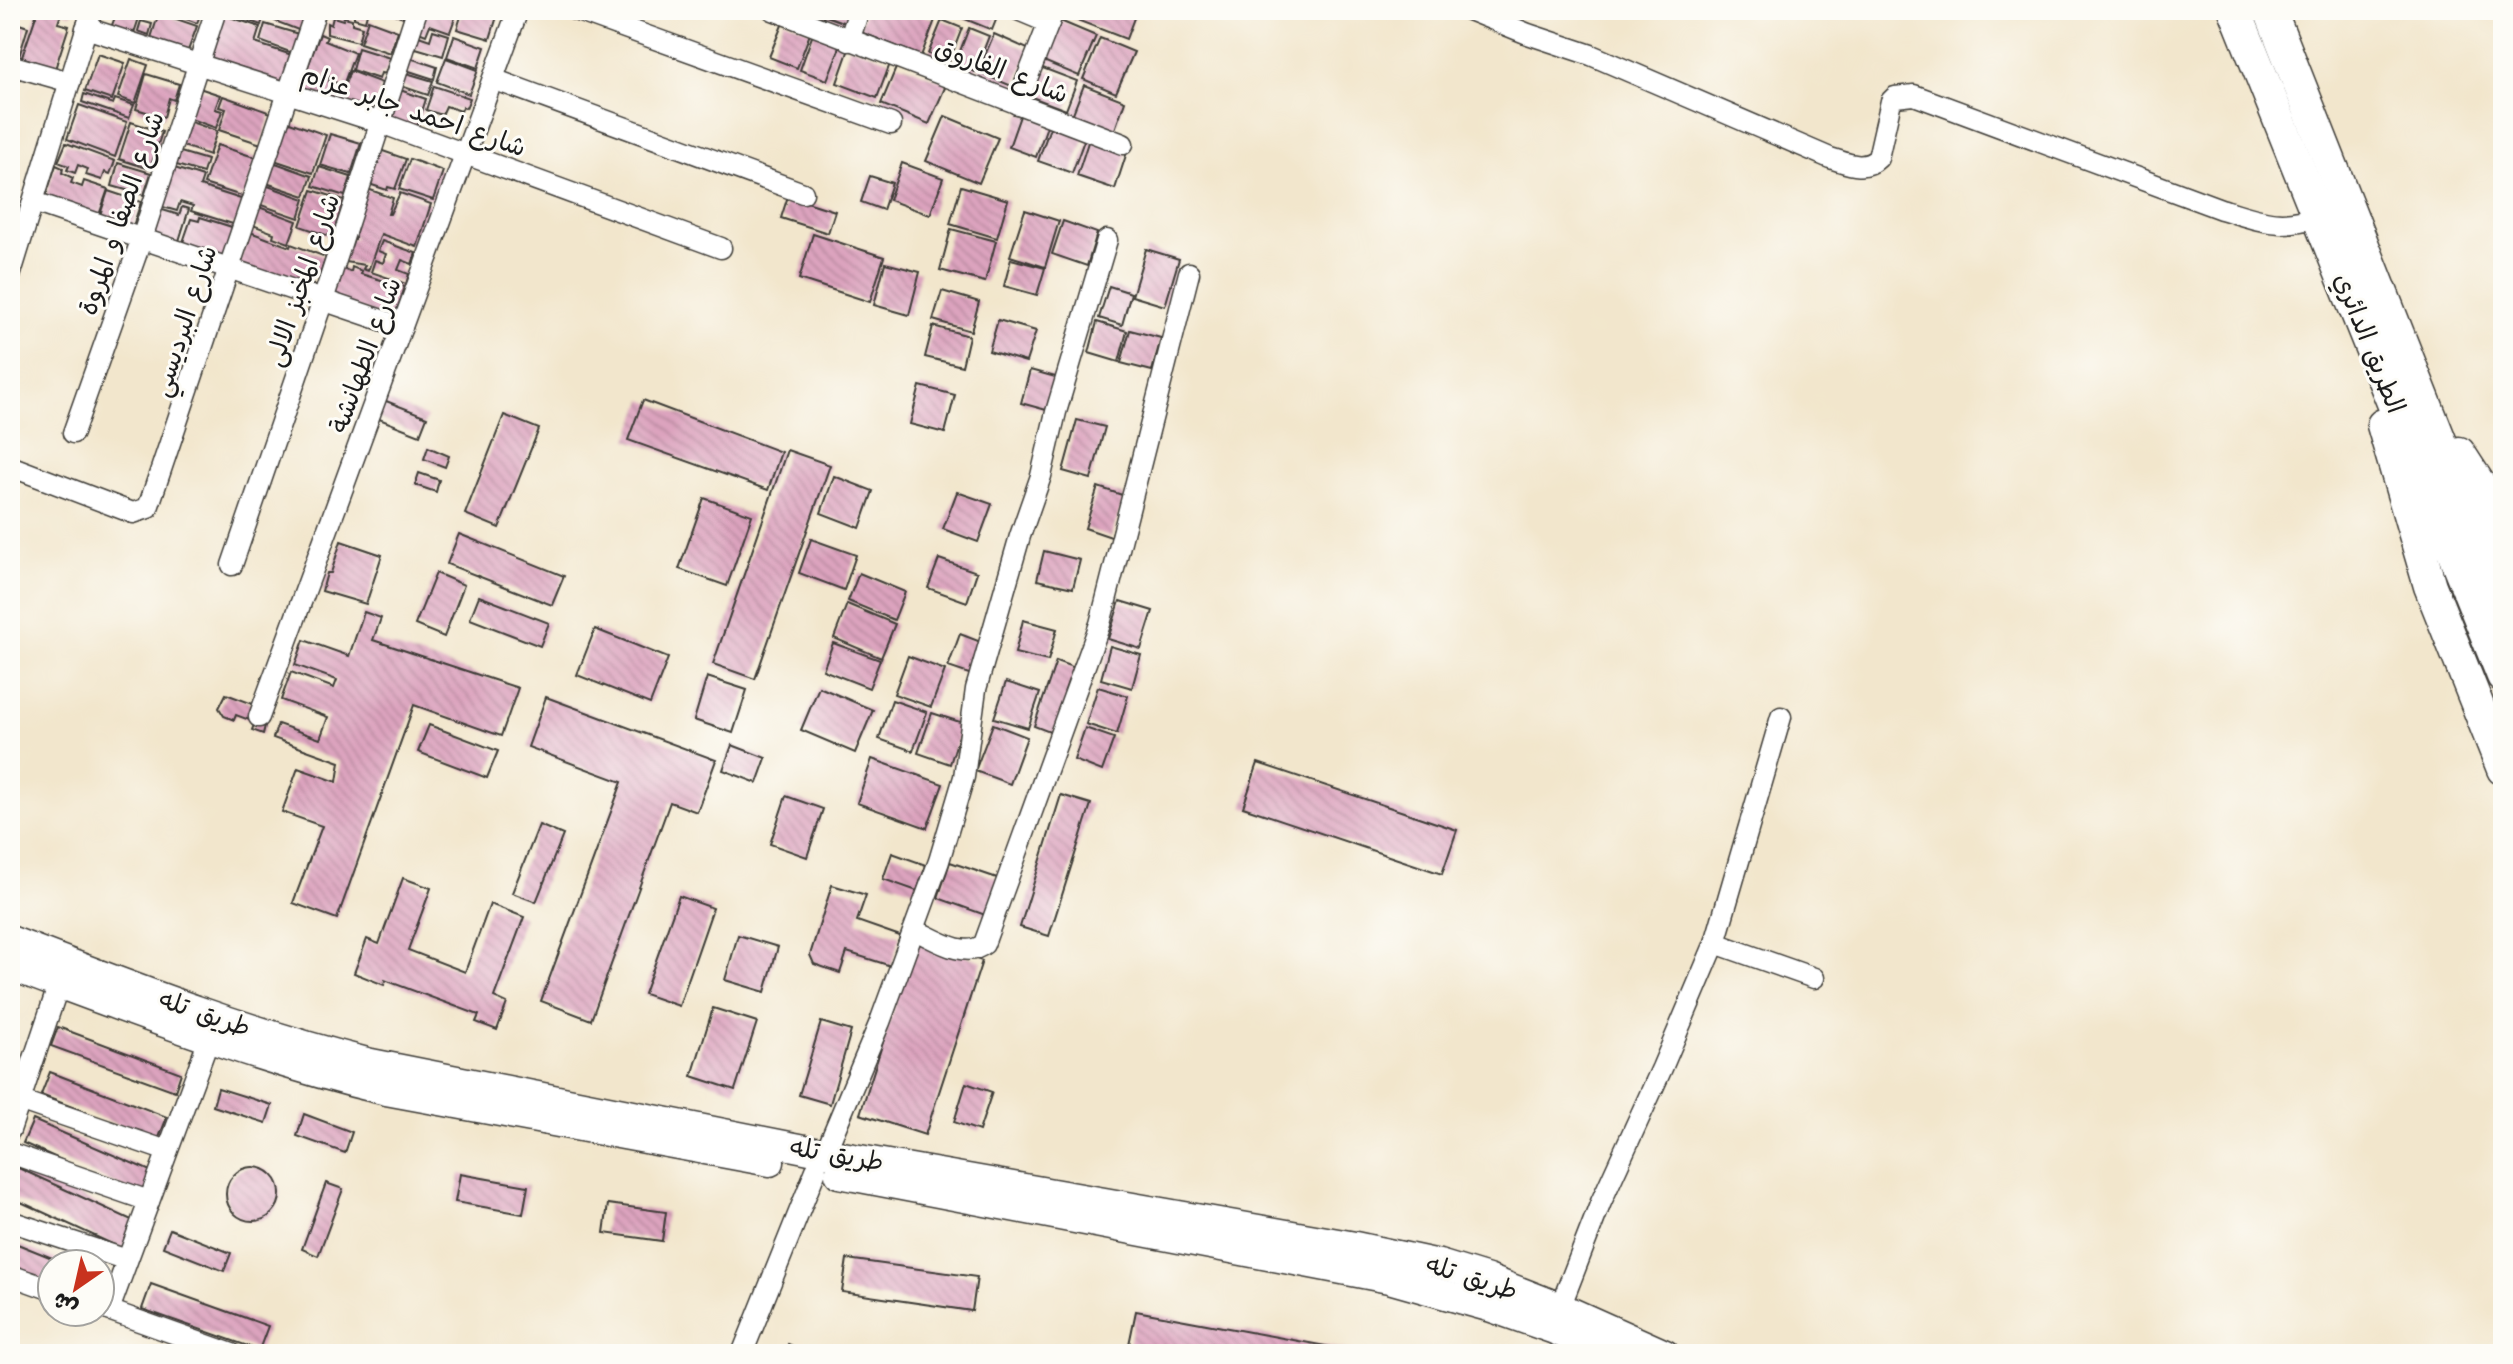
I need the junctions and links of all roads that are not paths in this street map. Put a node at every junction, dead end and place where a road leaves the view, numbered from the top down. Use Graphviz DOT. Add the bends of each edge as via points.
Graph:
graph roads {
  1 [pos="216,10"];
  2 [pos="316,10"];
  3 [pos="417,10"];
  4 [pos="518,10"];
  5 [pos="575,10"];
  6 [pos="773,10"];
  7 [pos="859,10"];
  8 [pos="1018,10"];
  9 [pos="1469,10"];
  10 [pos="2235,10"];
  11 [pos="2270,10"];
  12 [pos="1051,17"];
  13 [pos="89,19"];
  14 [pos="849,41"];
  15 [pos="199,64"];
  16 [pos="10,65"];
  17 [pos="493,79"];
  18 [pos="70,82"];
  19 [pos="288,93"];
  20 [pos="1017,104"];
  21 [pos="381,123"];
  22 [pos="891,124"];
  23 [pos="1123,144"];
  24 [pos="466,154"];
  25 [pos="803,193"];
  26 [pos="34,202"];
  27 [pos="2349,205"];
  28 [pos="2319,216"];
  29 [pos="142,238"];
  30 [pos="1107,240"];
  31 [pos="721,248"];
  32 [pos="229,268"];
  33 [pos="1189,273"];
  34 [pos="10,276"];
  35 [pos="323,300"];
  36 [pos="2360,317"];
  37 [pos="402,327"];
  38 [pos="2425,401"];
  39 [pos="73,433"];
  40 [pos="10,466"];
  41 [pos="2503,521"];
  42 [pos="232,565"];
  43 [pos="2503,600"];
  44 [pos="2503,676"];
  45 [pos="259,717"];
  46 [pos="1781,717"];
  47 [pos="2503,769"];
  48 [pos="915,930"];
  49 [pos="10,940"];
  50 [pos="1715,943"];
  51 [pos="10,966"];
  52 [pos="1814,978"];
  53 [pos="59,984"];
  54 [pos="209,1039"];
  55 [pos="15,1099"];
  56 [pos="10,1130"];
  57 [pos="167,1151"];
  58 [pos="10,1153"];
  59 [pos="820,1161"];
  60 [pos="149,1201"];
  61 [pos="10,1221"];
  62 [pos="127,1260"];
  63 [pos="10,1275"];
  64 [pos="116,1283"];
  65 [pos="36,1284"];
  66 [pos="116,1312"];
  67 [pos="1556,1318"];
  68 [pos="232,1354"];
  69 [pos="742,1354"];
  70 [pos="1609,1354"];
  71 [pos="1665,1354"];
  1 -- 15 [label="street, شارع الصفا و المروة"];
  2 -- 19 [label="street, شارع البرديسي"];
  3 -- 21 [label="street, شارع المخبز الالى"];
  4 -- 17 [label="street, شارع الطهانشة"];
  5 -- 22 [label="street"];
  6 -- 14 [label="street, شارع الفاروق"];
  7 -- 14 [label="street"];
  8 -- 12 [label="street"];
  9 -- 28 [label="street" via="1855,165 1866,166 1878,158 1891,101 1914,95 2221,209 2286,225"];
  10 -- 28 [label="highway, الطريق الدائري"];
  11 -- 27 [label="highway, الطريق الدائري"];
  12 -- 20 [label="street"];
  13 -- 15 [label="street, شارع احمد جابر عزام"];
  13 -- 18 [label="street"];
  14 -- 20 [label="street, شارع الفاروق"];
  15 -- 19 [label="street, شارع احمد جابر عزام"];
  15 -- 29 [label="street, شارع الصفا و المروة"];
  16 -- 18 [label="street"];
  17 -- 24 [label="street, شارع الطهانشة"];
  17 -- 25 [label="street"];
  18 -- 26 [label="street"];
  19 -- 21 [label="street, شارع احمد جابر عزام"];
  19 -- 32 [label="street, شارع البرديسي"];
  20 -- 23 [label="street, شارع الفاروق"];
  21 -- 24 [label="street, شارع احمد جابر عزام"];
  21 -- 35 [label="street, شارع المخبز الالى"];
  24 -- 31 [label="street, شارع احمد جابر عزام"];
  24 -- 37 [label="street, شارع الطهانشة"];
  26 -- 29 [label="street"];
  26 -- 34 [label="street"];
  27 -- 28 [label="street"];
  27 -- 38 [label="highway, الطريق الدائري"];
  28 -- 36 [label="highway, الطريق الدائري"];
  29 -- 32 [label="street"];
  29 -- 39 [label="street, شارع الصفا و المروة"];
  30 -- 48 [label="street" via="976,689 964,777"];
  32 -- 35 [label="street"];
  32 -- 40 [label="street, شارع البرديسي" via="148,508 133,513"];
  33 -- 48 [label="street" via="1100,624 984,944 964,951"];
  35 -- 37 [label="street"];
  35 -- 42 [label="street, شارع المخبز الالى"];
  36 -- 44 [label="highway, الطريق الدائري"];
  36 -- 47 [label="highway" via="2364,361 2430,586"];
  37 -- 45 [label="street, شارع الطهانشة"];
  38 -- 41 [label="highway"];
  38 -- 43 [label="highway, الطريق الدائري"];
  46 -- 50 [label="street"];
  48 -- 59 [label="street"];
  49 -- 59 [label="main road, طريق تله" via="202,1013 321,1050"];
  50 -- 52 [label="street"];
  50 -- 67 [label="street"];
  51 -- 53 [label="main road, طريق تله"];
  53 -- 54 [label="main road, طريق تله"];
  53 -- 55 [label="street"];
  54 -- 57 [label="street"];
  54 -- 59 [label="main road, طريق تله" via="386,1091"];
  55 -- 56 [label="street"];
  55 -- 57 [label="street"];
  57 -- 60 [label="street"];
  58 -- 60 [label="street"];
  59 -- 67 [label="main road, طريق تله" via="1436,1277"];
  59 -- 69 [label="street"];
  60 -- 62 [label="street"];
  61 -- 62 [label="street"];
  62 -- 64 [label="street"];
  63 -- 65 [label="street"];
  66 -- 68 [label="street"];
  67 -- 70 [label="main road, طريق تله"];
  67 -- 71 [label="main road, طريق تله"];
}
